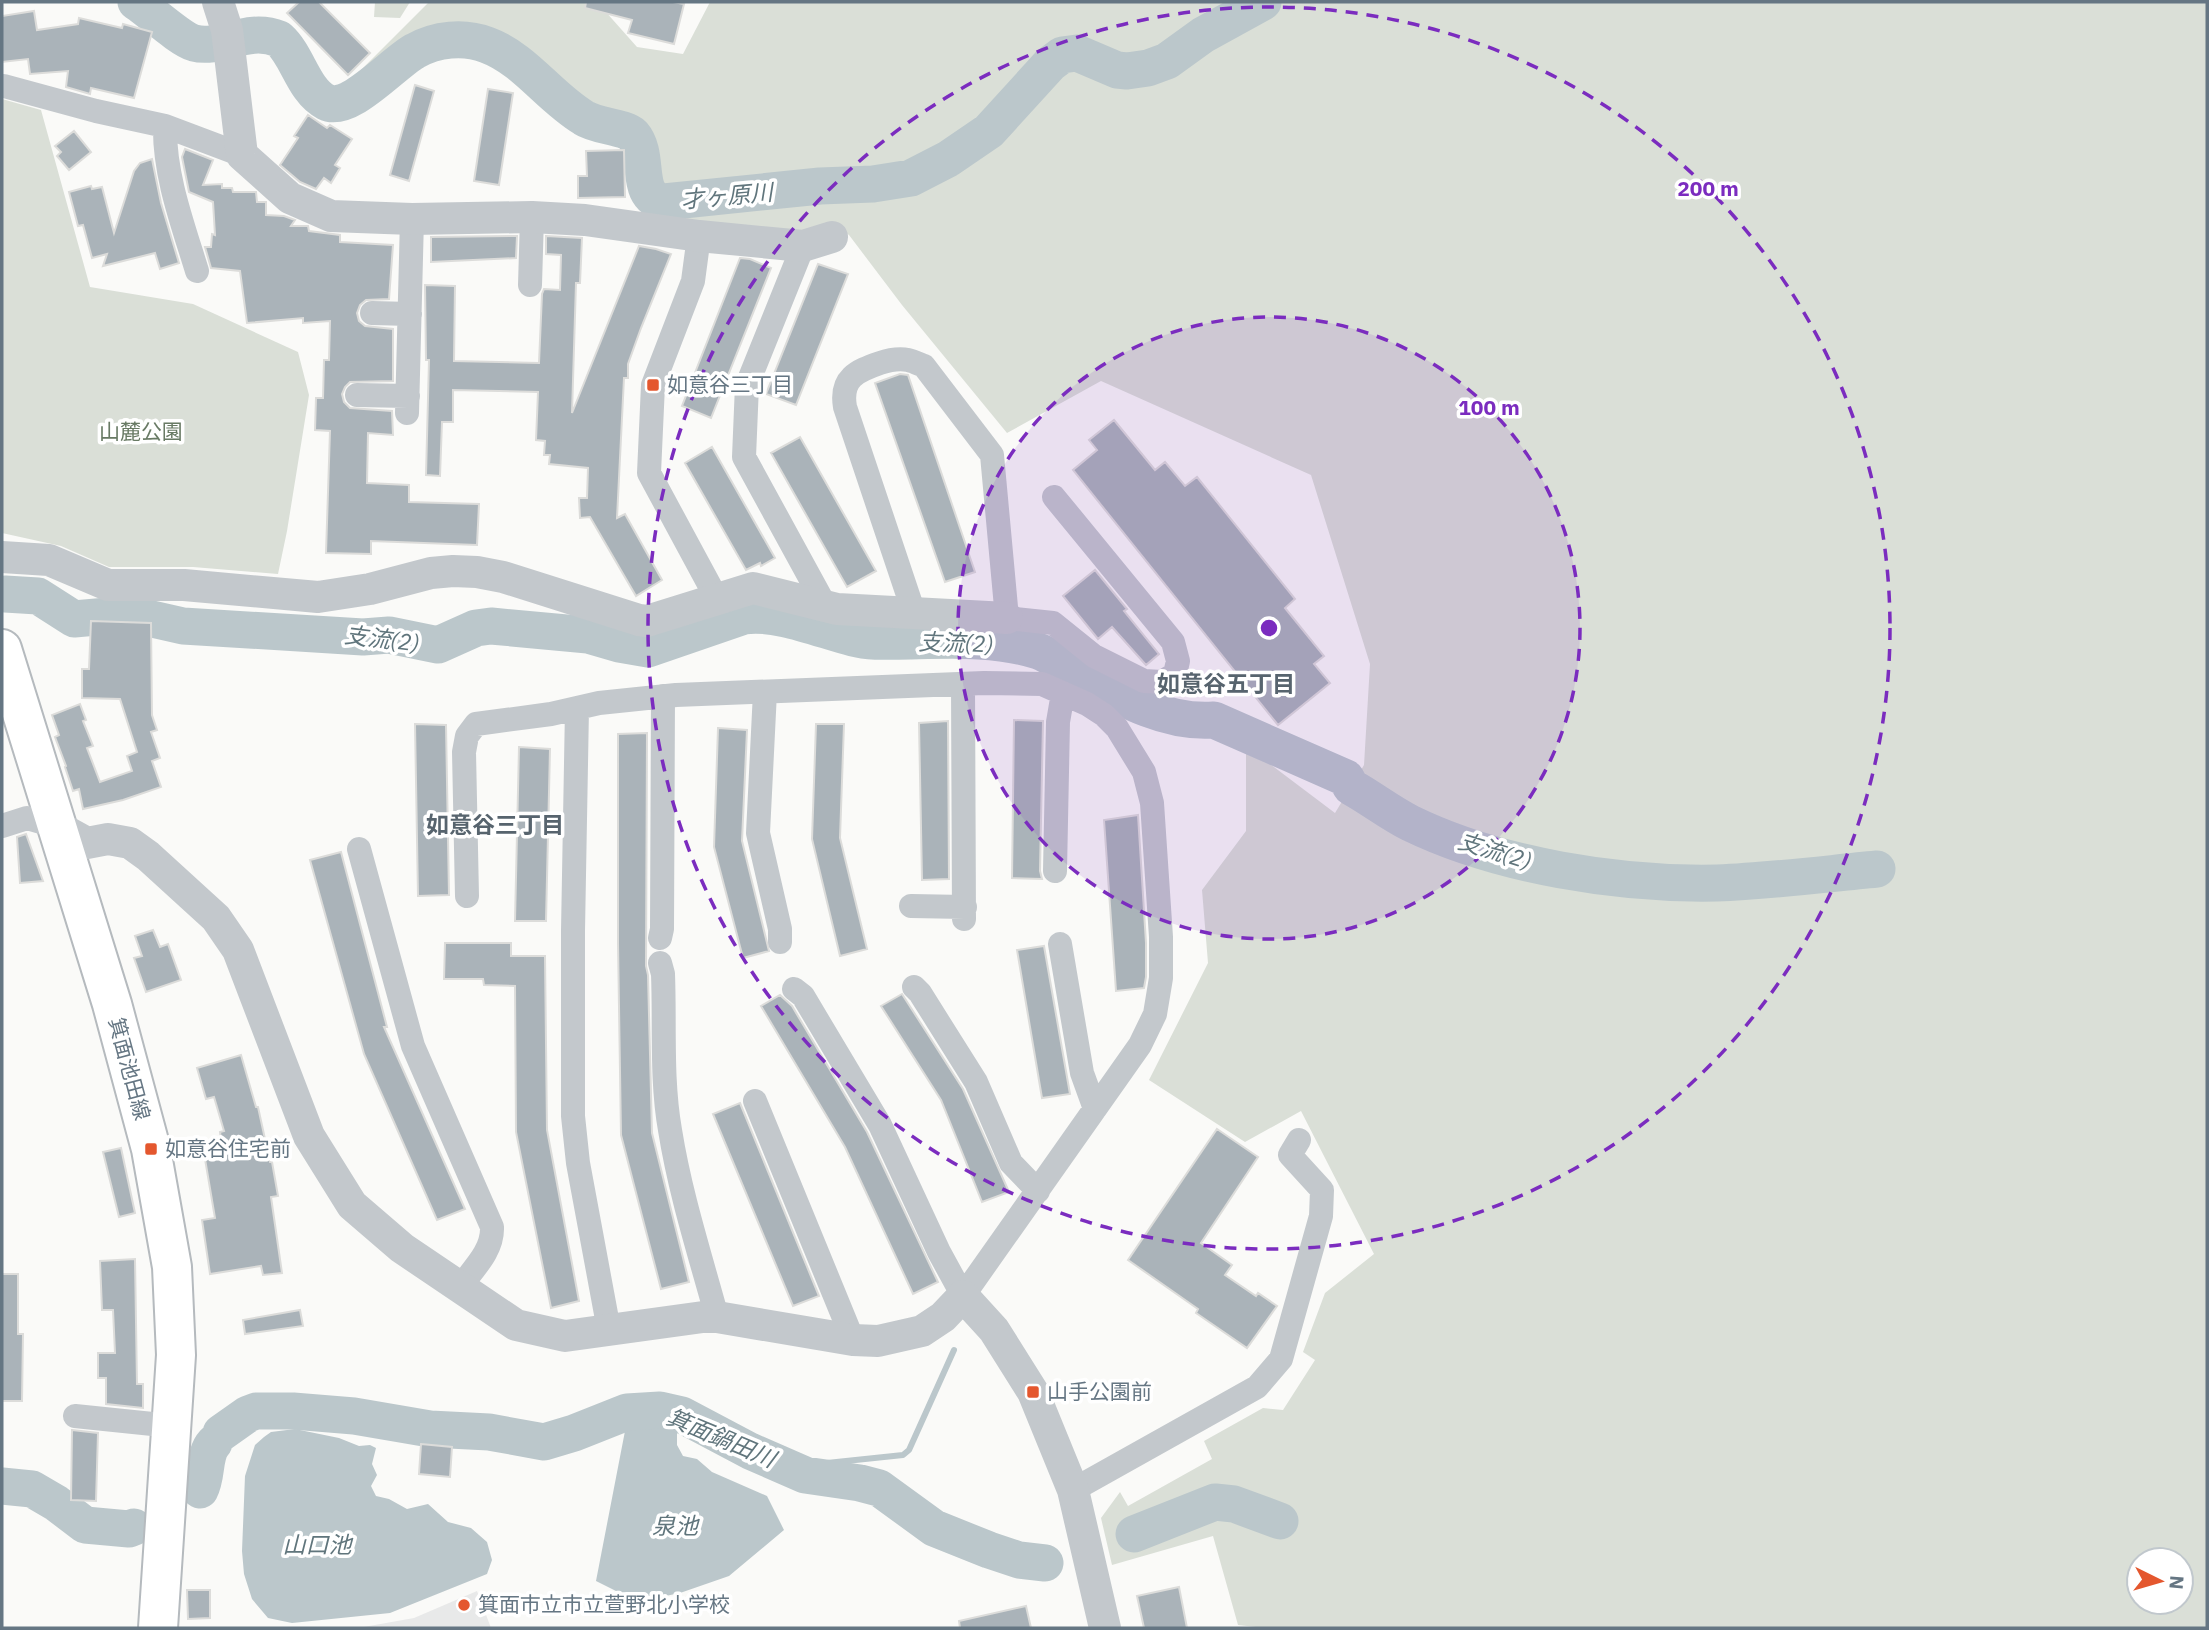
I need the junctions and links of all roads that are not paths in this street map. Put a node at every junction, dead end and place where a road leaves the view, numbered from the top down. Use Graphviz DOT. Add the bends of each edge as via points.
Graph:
graph roads {
  1 [pos="219,3"];
  2 [pos="4,86"];
  3 [pos="165,126"];
  4 [pos="242,155"];
  5 [pos="532,216"];
  6 [pos="412,219"];
  7 [pos="699,236"];
  8 [pos="818,242"];
  9 [pos="197,271"];
  10 [pos="530,285"];
  11 [pos="372,313"];
  12 [pos="410,314"];
  13 [pos="357,395"];
  14 [pos="1054,497"];
  15 [pos="2,557"];
  16 [pos="717,599"];
  17 [pos="826,607"];
  18 [pos="914,613"];
  19 [pos="1007,618"];
  20 [pos="2,649"];
  21 [pos="963,684"];
  22 [pos="765,692"];
  23 [pos="1063,693"];
  24 [pos="663,696"];
  25 [pos="577,708"];
  26 [pos="2,826"];
  27 [pos="58,827"];
  28 [pos="359,849"];
  29 [pos="1055,871"];
  30 [pos="467,896"];
  31 [pos="911,906"];
  32 [pos="660,938"];
  33 [pos="780,942"];
  34 [pos="1060,944"];
  35 [pos="660,963"];
  36 [pos="914,987"];
  37 [pos="794,989"];
  38 [pos="755,1101"];
  39 [pos="1095,1110"];
  40 [pos="1299,1140"];
  41 [pos="1038,1191"];
  42 [pos="460,1287"];
  43 [pos="963,1296"];
  44 [pos="717,1317"];
  45 [pos="609,1330"];
  46 [pos="853,1340"];
  47 [pos="75,1416"];
  48 [pos="172,1426"];
  49 [pos="1073,1490"];
  50 [pos="158,1628"];
  51 [pos="1105,1628"];
  1 -- 4 [label="street" via="235,82"];
  2 -- 3 [label="street"];
  3 -- 4 [label="street"];
  3 -- 9 [label="street" via="164,149"];
  4 -- 6 [label="street" via="290,198 331,216"];
  5 -- 6 [label="street"];
  5 -- 7 [label="street"];
  5 -- 10 [label="street"];
  6 -- 12 [label="street"];
  7 -- 8 [label="street"];
  7 -- 16 [label="street" via="693,281 653,385 649,473"];
  8 -- 17 [label="street" via="747,385 744,457"];
  11 -- 12 [label="street"];
  12 -- 13 [label="street" via="408,404"];
  14 -- 19 [label="street" via="1173,642 1178,661 1175,674 1162,682 1144,681 1094,656 1053,623"];
  15 -- 16 [label="street" via="49,560 108,585 184,585 318,597 431,573 477,572 647,621"];
  16 -- 17 [label="street" via="753,588"];
  17 -- 18 [label="street"];
  18 -- 19 [label="street"];
  18 -- 19 [label="street" via="843,396 845,386 860,370 893,359 924,366 992,455"];
  20 -- 27 [label="main road, 箕面池田線"];
  21 -- 22 [label="street"];
  21 -- 23 [label="street" via="1042,684"];
  21 -- 31 [label="street" via="964,913"];
  22 -- 24 [label="street"];
  22 -- 33 [label="street" via="758,833"];
  23 -- 29 [label="street" via="1058,722"];
  23 -- 39 [label="street" via="1095,709 1117,728 1144,772 1152,811 1162,948 1159,998 1146,1036"];
  24 -- 25 [label="street"];
  24 -- 32 [label="street"];
  25 -- 30 [label="street" via="476,724 467,736"];
  25 -- 45 [label="street" via="573,1116"];
  26 -- 27 [label="street" via="27,818"];
  27 -- 42 [label="street" via="87,844 108,839 130,843 216,918 237,950 309,1136 352,1205 402,1248"];
  27 -- 48 [label="main road, 箕面池田線" via="151,1149 172,1266 176,1355"];
  28 -- 42 [label="street" via="413,1046 492,1227 487,1251"];
  34 -- 39 [label="street" via="1082,1073"];
  35 -- 44 [label="street" via="669,1128"];
  36 -- 41 [label="street" via="976,1082 1011,1163"];
  37 -- 43 [label="street" via="803,996 880,1125"];
  38 -- 46 [label="street"];
  39 -- 41 [label="street"];
  40 -- 49 [label="street" via="1290,1155 1322,1190 1321,1216 1281,1359 1257,1387"];
  41 -- 43 [label="street"];
  42 -- 45 [label="street" via="516,1325 565,1336"];
  43 -- 46 [label="street" via="922,1331 878,1341"];
  43 -- 49 [label="street" via="994,1330 1033,1392"];
  44 -- 45 [label="street"];
  44 -- 46 [label="street"];
  47 -- 48 [label="street"];
  48 -- 50 [label="main road, 箕面池田線"];
  49 -- 51 [label="street"];
}
